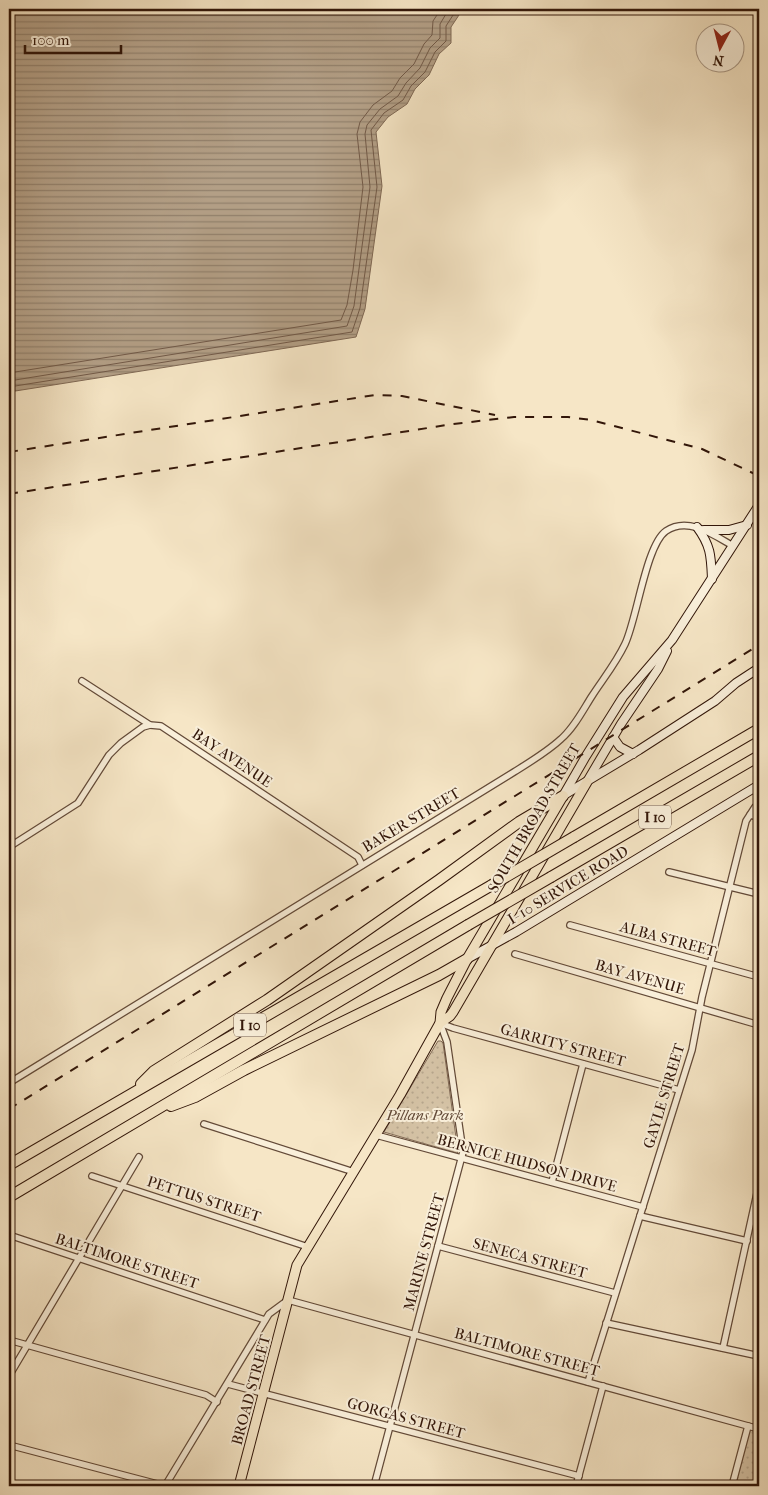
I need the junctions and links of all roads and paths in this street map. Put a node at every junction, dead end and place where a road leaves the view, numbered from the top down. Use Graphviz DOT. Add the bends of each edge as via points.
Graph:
graph roads {
  1 [pos="759,505"];
  2 [pos="747,525"];
  3 [pos="701,528"];
  4 [pos="733,546"];
  5 [pos="712,579"];
  6 [pos="672,640"];
  7 [pos="759,668"];
  8 [pos="82,681"];
  9 [pos="150,725"];
  10 [pos="759,729"];
  11 [pos="613,737"];
  12 [pos="633,754"];
  13 [pos="759,756"];
  14 [pos="587,782"];
  15 [pos="759,785"];
  16 [pos="563,796"];
  17 [pos="759,804"];
  18 [pos="750,814"];
  19 [pos="759,817"];
  20 [pos="9,847"];
  21 [pos="362,865"];
  22 [pos="669,872"];
  23 [pos="730,886"];
  24 [pos="759,894"];
  25 [pos="570,925"];
  26 [pos="490,947"];
  27 [pos="515,954"];
  28 [pos="467,959"];
  29 [pos="710,963"];
  30 [pos="759,977"];
  31 [pos="700,1007"];
  32 [pos="440,1022"];
  33 [pos="759,1025"];
  34 [pos="583,1064"];
  35 [pos="9,1083"];
  36 [pos="679,1090"];
  37 [pos="130,1095"];
  38 [pos="142,1117"];
  39 [pos="204,1124"];
  40 [pos="376,1135"];
  41 [pos="139,1157"];
  42 [pos="462,1157"];
  43 [pos="9,1165"];
  44 [pos="354,1172"];
  45 [pos="92,1176"];
  46 [pos="552,1182"];
  47 [pos="759,1184"];
  48 [pos="123,1186"];
  49 [pos="9,1197"];
  50 [pos="643,1207"];
  51 [pos="640,1216"];
  52 [pos="9,1235"];
  53 [pos="747,1241"];
  54 [pos="438,1246"];
  55 [pos="308,1247"];
  56 [pos="80,1258"];
  57 [pos="615,1293"];
  58 [pos="288,1300"];
  59 [pos="266,1320"];
  60 [pos="606,1323"];
  61 [pos="414,1334"];
  62 [pos="9,1340"];
  63 [pos="28,1345"];
  64 [pos="724,1348"];
  65 [pos="759,1356"];
  66 [pos="9,1376"];
  67 [pos="588,1382"];
  68 [pos="228,1384"];
  69 [pos="603,1386"];
  70 [pos="264,1393"];
  71 [pos="217,1402"];
  72 [pos="390,1426"];
  73 [pos="748,1426"];
  74 [pos="759,1429"];
  75 [pos="9,1445"];
  76 [pos="579,1476"];
  77 [pos="165,1486"];
  78 [pos="240,1486"];
  79 [pos="374,1486"];
  80 [pos="576,1486"];
  81 [pos="732,1486"];
  1 -- 2 [label="street, SOUTH BROAD STREET"];
  2 -- 3 [label="street" via="729,530"];
  2 -- 4 [label="street, SOUTH BROAD STREET"];
  3 -- 4 [label="street"];
  3 -- 5 [label="street" via="710,549"];
  3 -- 21 [label="street, BAKER STREET" via="674,527 659,538 625,644 562,739"];
  4 -- 5 [label="street, SOUTH BROAD STREET"];
  5 -- 6 [label="street, SOUTH BROAD STREET"];
  6 -- 11 [label="street, SOUTH BROAD STREET" via="658,670"];
  6 -- 16 [label="street, SOUTH BROAD STREET" via="623,697"];
  7 -- 12 [label="street"];
  8 -- 9 [label="street, BAY AVENUE"];
  9 -- 20 [label="street" via="121,743 109,756 78,803"];
  9 -- 21 [label="street, BAY AVENUE" via="161,726 358,857"];
  10 -- 37 [label="highway, I 10, bridge"];
  11 -- 12 [label="street" via="620,747"];
  11 -- 14 [label="street, SOUTH BROAD STREET"];
  12 -- 14 [label="street"];
  13 -- 38 [label="highway, I 10, bridge"];
  14 -- 16 [label="street"];
  14 -- 26 [label="main road, SOUTH BROAD STREET"];
  15 -- 26 [label="street, I- 10 SERVICE ROAD"];
  16 -- 28 [label="main road, SOUTH BROAD STREET"];
  16 -- 37 [label="highway" via="519,822 267,1000 154,1070"];
  17 -- 18 [label="street"];
  18 -- 19 [label="street"];
  18 -- 23 [label="street, GAYLE STREET"];
  21 -- 35 [label="street, BAKER STREET"];
  22 -- 23 [label="street"];
  23 -- 24 [label="street"];
  23 -- 29 [label="street, GAYLE STREET"];
  25 -- 29 [label="street, ALBA STREET"];
  26 -- 28 [label="street, I- 10 SERVICE ROAD"];
  26 -- 32 [label="main road, SOUTH BROAD STREET" via="453,1012"];
  27 -- 31 [label="street, BAY AVENUE"];
  28 -- 32 [label="main road, SOUTH BROAD STREET" via="447,998"];
  28 -- 38 [label="highway" via="195,1097"];
  29 -- 30 [label="street, ALBA STREET"];
  29 -- 31 [label="street, GAYLE STREET"];
  31 -- 33 [label="street, BAY AVENUE"];
  31 -- 36 [label="street, GAYLE STREET" via="692,1050"];
  32 -- 34 [label="street, GARRITY STREET"];
  32 -- 40 [label="main road, SOUTH BROAD STREET"];
  32 -- 42 [label="street, MARINE STREET" via="447,1042"];
  34 -- 36 [label="street, GARRITY STREET"];
  34 -- 46 [label="street"];
  36 -- 50 [label="street, GAYLE STREET"];
  37 -- 43 [label="highway, I 10"];
  38 -- 49 [label="highway, I 10"];
  39 -- 44 [label="street"];
  40 -- 42 [label="street, BERNICE HUDSON DRIVE"];
  40 -- 44 [label="main road, SOUTH BROAD STREET"];
  41 -- 48 [label="street"];
  42 -- 46 [label="street, BERNICE HUDSON DRIVE"];
  42 -- 54 [label="street, MARINE STREET"];
  44 -- 55 [label="main road, SOUTH BROAD STREET"];
  45 -- 48 [label="street, PETTUS STREET"];
  46 -- 50 [label="street, BERNICE HUDSON DRIVE"];
  47 -- 53 [label="street"];
  48 -- 55 [label="street, PETTUS STREET"];
  48 -- 56 [label="street"];
  50 -- 51 [label="street, GAYLE STREET"];
  51 -- 53 [label="street"];
  51 -- 57 [label="street, GAYLE STREET"];
  52 -- 56 [label="street, BALTIMORE STREET"];
  53 -- 64 [label="street"];
  54 -- 57 [label="street, SENECA STREET"];
  54 -- 61 [label="street, MARINE STREET"];
  55 -- 58 [label="main road, SOUTH BROAD STREET" via="296,1265"];
  56 -- 59 [label="street, BALTIMORE STREET"];
  56 -- 63 [label="street"];
  57 -- 60 [label="street, GAYLE STREET"];
  58 -- 59 [label="street"];
  58 -- 61 [label="street, BALTIMORE STREET"];
  58 -- 70 [label="main road, BROAD STREET"];
  59 -- 68 [label="street"];
  60 -- 64 [label="street"];
  60 -- 67 [label="street, GAYLE STREET"];
  61 -- 67 [label="street, BALTIMORE STREET"];
  61 -- 72 [label="street, MARINE STREET"];
  62 -- 63 [label="street"];
  63 -- 66 [label="street"];
  63 -- 71 [label="street" via="206,1395"];
  64 -- 65 [label="street"];
  67 -- 69 [label="street, BALTIMORE STREET"];
  68 -- 70 [label="street, GORGAS STREET"];
  68 -- 71 [label="street"];
  69 -- 73 [label="street, BALTIMORE STREET"];
  69 -- 76 [label="street"];
  70 -- 72 [label="street, GORGAS STREET"];
  70 -- 78 [label="main road, BROAD STREET"];
  71 -- 77 [label="street"];
  72 -- 76 [label="street, GORGAS STREET"];
  72 -- 79 [label="street, MARINE STREET"];
  73 -- 74 [label="street, BALTIMORE STREET"];
  73 -- 81 [label="street"];
  75 -- 77 [label="street"];
  76 -- 80 [label="street"];
}
